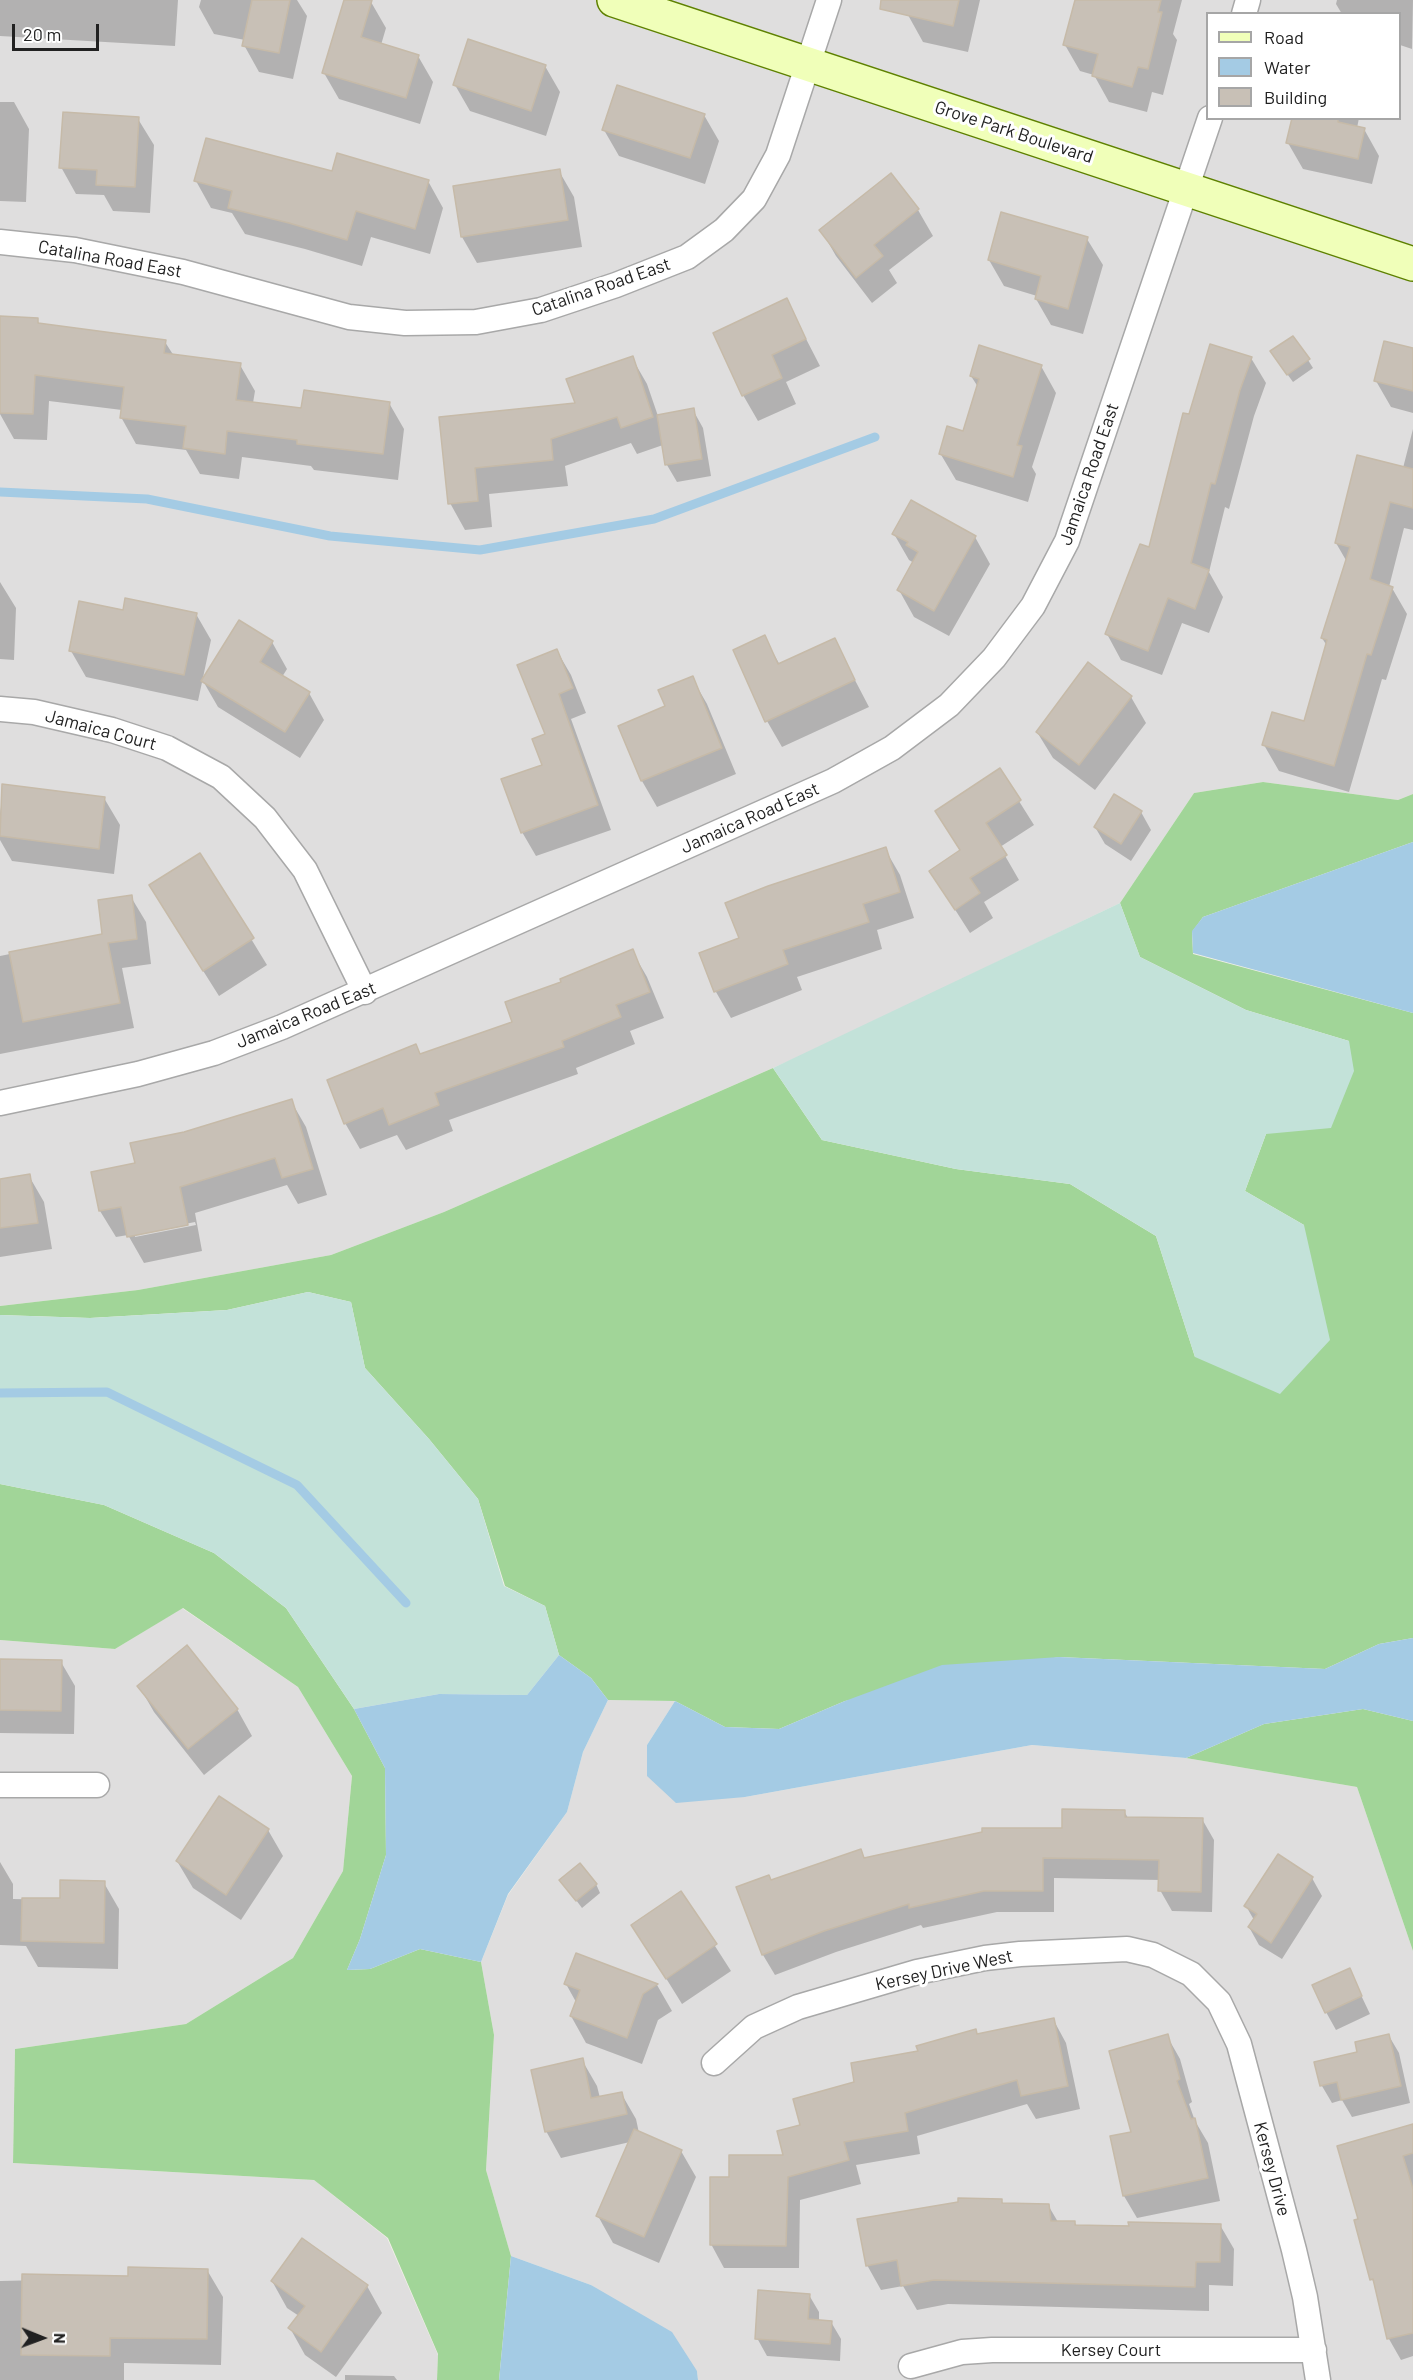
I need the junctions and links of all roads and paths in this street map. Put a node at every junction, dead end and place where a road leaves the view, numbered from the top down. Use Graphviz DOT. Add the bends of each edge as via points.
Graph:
graph roads {
  1 [pos="614,0"];
  2 [pos="829,0"];
  3 [pos="809,63"];
  4 [pos="1208,120"];
  5 [pos="1186,189"];
  6 [pos="0,242"];
  7 [pos="1413,264"];
  8 [pos="0,710"];
  9 [pos="365,992"];
  10 [pos="0,1103"];
  11 [pos="0,1785"];
  12 [pos="97,1785"];
  13 [pos="1191,1974"];
  14 [pos="714,2063"];
  15 [pos="1314,2350"];
  16 [pos="911,2366"];
  17 [pos="1318,2380"];
  1 -- 3 [label="street, Grove Park Boulevard"];
  2 -- 3 [label="street, Catalina Road East"];
  3 -- 5 [label="street, Grove Park Boulevard"];
  3 -- 6 [label="street, Catalina Road East" via="778,154 754,199 724,230 687,257 541,310 476,322 405,323 349,317 183,272 75,250"];
  4 -- 5 [label="street, Jamaica Road East"];
  5 -- 7 [label="street, Grove Park Boulevard"];
  5 -- 9 [label="street, Jamaica Road East" via="1067,541 1033,606 994,658 949,705 892,748 833,781"];
  8 -- 9 [label="street, Jamaica Court" via="34,712 112,730 167,748 221,777 265,818 305,870"];
  9 -- 10 [label="street, Jamaica Road East" via="214,1053 138,1074"];
  11 -- 12 [label="street"];
  13 -- 14 [label="street, Kersey Drive West" via="1153,1955 1127,1949 985,1958 917,1972 798,2007 754,2027"];
  13 -- 15 [label="street, Kersey Drive" via="1219,2001 1239,2044 1294,2250"];
  15 -- 16 [label="street, Kersey Court" via="992,2350 962,2352"];
  15 -- 17 [label="street, Kersey Drive"];
}
